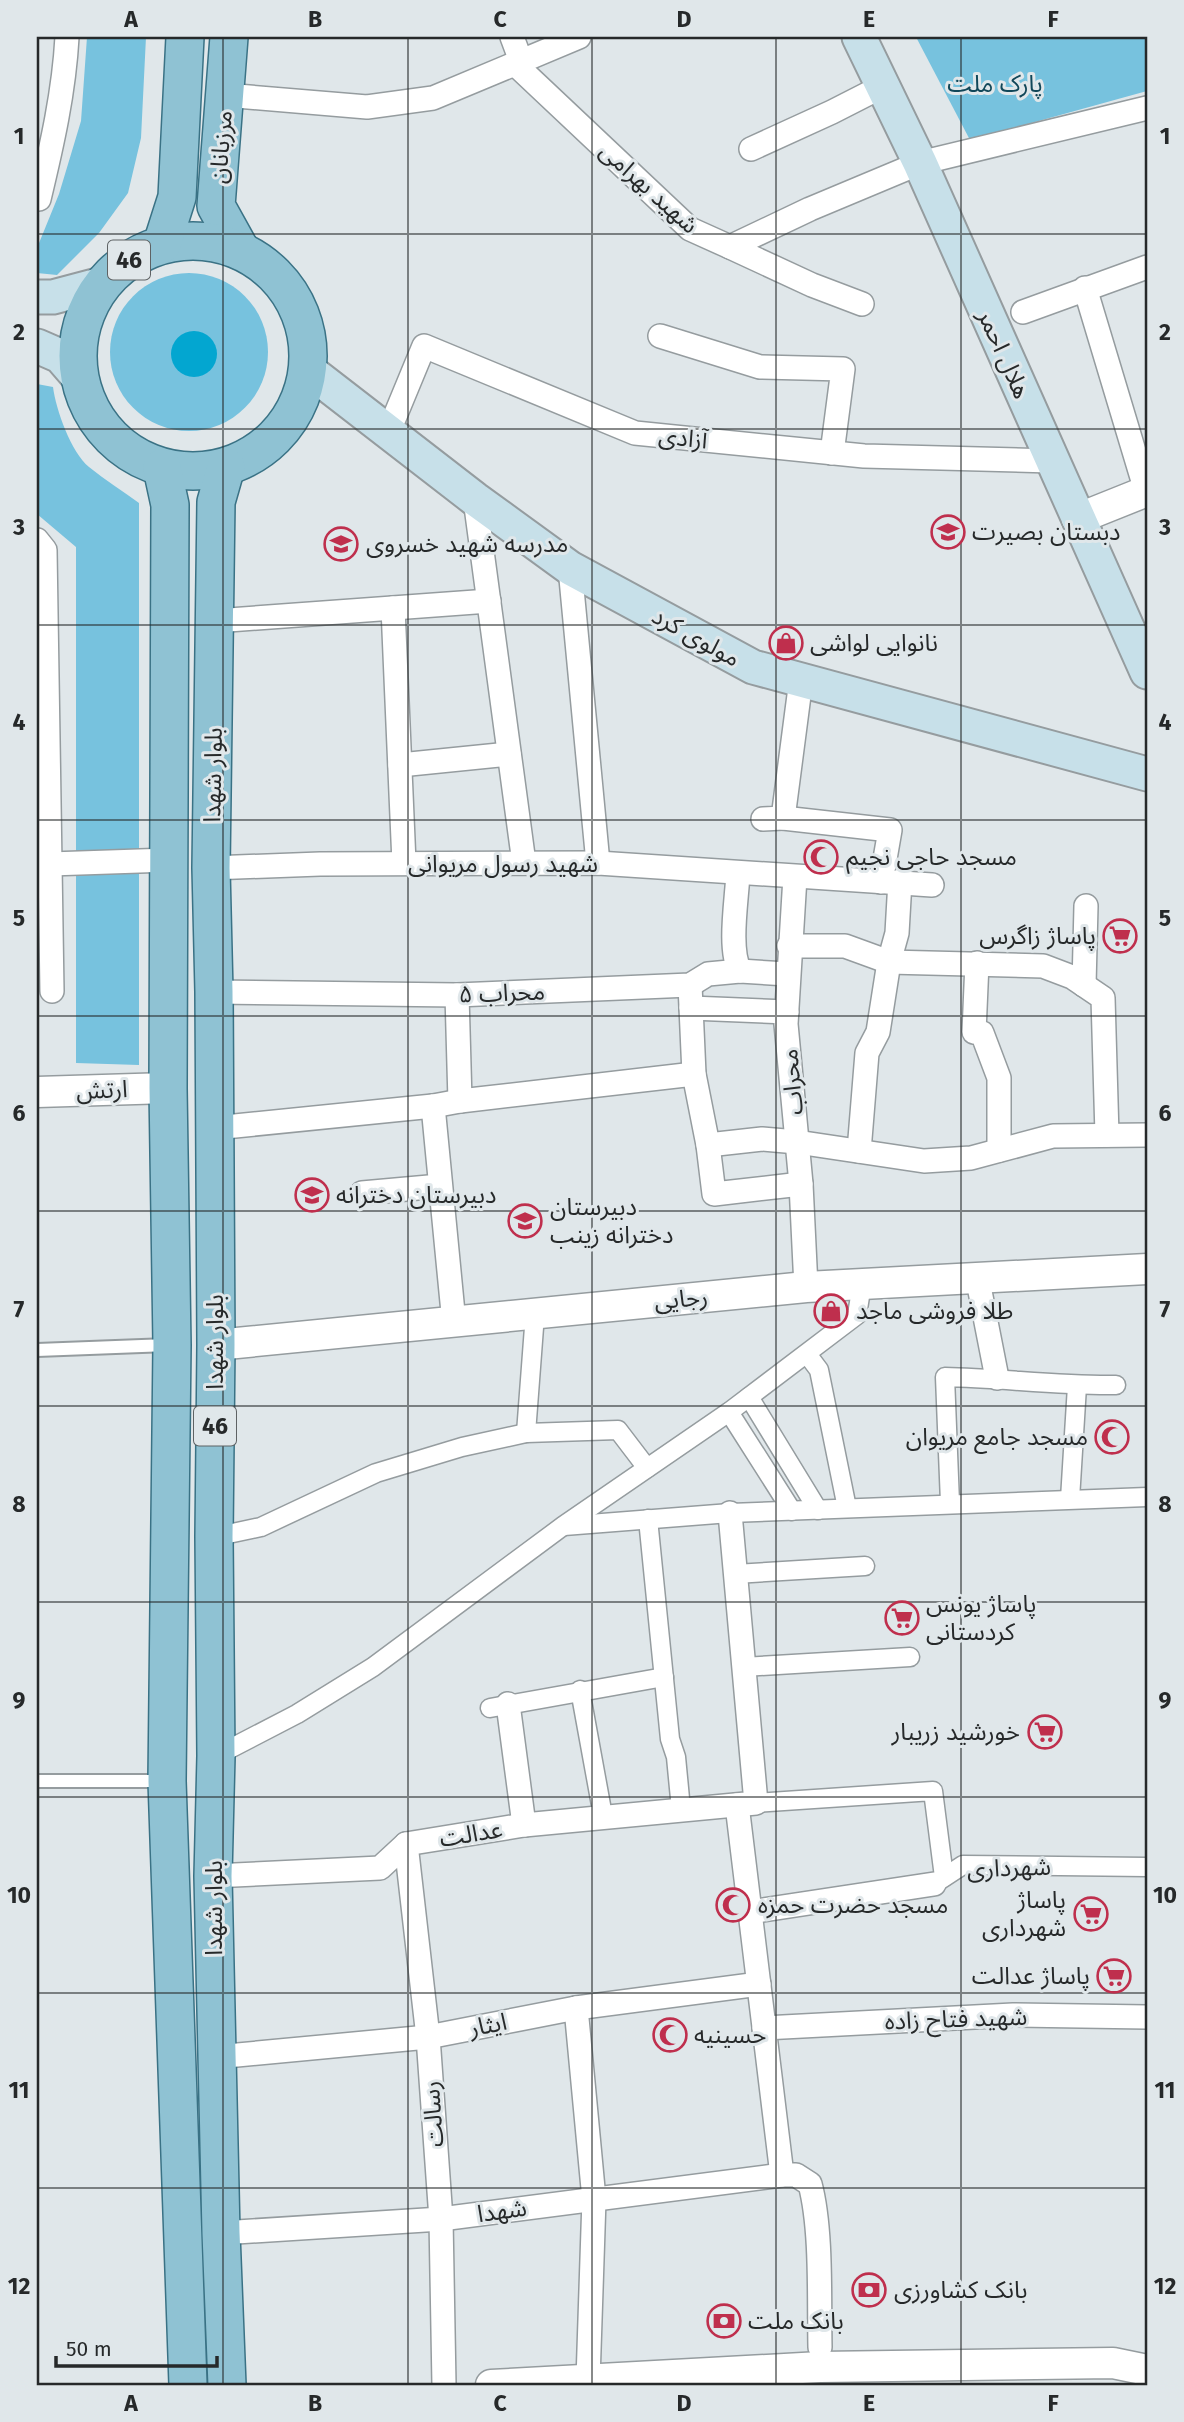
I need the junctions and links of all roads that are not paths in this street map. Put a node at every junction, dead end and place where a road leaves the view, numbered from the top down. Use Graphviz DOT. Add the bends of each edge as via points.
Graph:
graph roads {
  1 [pos="67,37"];
  2 [pos="185,37"];
  3 [pos="229,37"];
  4 [pos="512,37"];
  5 [pos="579,37"];
  6 [pos="859,37"];
  7 [pos="518,62"];
  8 [pos="881,87"];
  9 [pos="225,95"];
  10 [pos="1147,108"];
  11 [pos="751,149"];
  12 [pos="920,163"];
  13 [pos="39,199"];
  14 [pos="162,244"];
  15 [pos="730,247"];
  16 [pos="241,251"];
  17 [pos="1147,267"];
  18 [pos="102,284"];
  19 [pos="1085,288"];
  20 [pos="37,297"];
  21 [pos="862,304"];
  22 [pos="1023,312"];
  23 [pos="660,336"];
  24 [pos="37,346"];
  25 [pos="307,369"];
  26 [pos="79,378"];
  27 [pos="388,433"];
  28 [pos="832,453"];
  29 [pos="1051,461"];
  30 [pos="226,467"];
  31 [pos="162,468"];
  32 [pos="1147,491"];
  33 [pos="475,499"];
  34 [pos="1077,519"];
  35 [pos="37,540"];
  36 [pos="570,568"];
  37 [pos="489,601"];
  38 [pos="393,608"];
  39 [pos="215,621"];
  40 [pos="1143,655"];
  41 [pos="801,680"];
  42 [pos="509,754"];
  43 [pos="400,765"];
  44 [pos="1147,774"];
  45 [pos="169,860"];
  46 [pos="404,863"];
  47 [pos="524,863"];
  48 [pos="598,863"];
  49 [pos="50,864"];
  50 [pos="211,868"];
  51 [pos="738,873"];
  52 [pos="794,877"];
  53 [pos="890,882"];
  54 [pos="932,885"];
  55 [pos="1086,906"];
  56 [pos="789,946"];
  57 [pos="889,962"];
  58 [pos="977,963"];
  59 [pos="740,971"];
  60 [pos="787,974"];
  61 [pos="1084,985"];
  62 [pos="52,991"];
  63 [pos="214,992"];
  64 [pos="457,995"];
  65 [pos="690,996"];
  66 [pos="787,1012"];
  67 [pos="694,1074"];
  68 [pos="168,1088"];
  69 [pos="37,1092"];
  70 [pos="460,1101"];
  71 [pos="433,1106"];
  72 [pos="215,1128"];
  73 [pos="1107,1135"];
  74 [pos="1147,1135"];
  75 [pos="797,1142"];
  76 [pos="708,1145"];
  77 [pos="999,1150"];
  78 [pos="859,1151"];
  79 [pos="802,1184"];
  80 [pos="440,1186"];
  81 [pos="362,1193"];
  82 [pos="1147,1269"];
  83 [pos="977,1276"];
  84 [pos="862,1284"];
  85 [pos="806,1287"];
  86 [pos="535,1314"];
  87 [pos="454,1323"];
  88 [pos="172,1345"];
  89 [pos="216,1345"];
  90 [pos="37,1350"];
  91 [pos="807,1354"];
  92 [pos="997,1378"];
  93 [pos="1116,1385"];
  94 [pos="1077,1386"];
  95 [pos="749,1396"];
  96 [pos="729,1412"];
  97 [pos="526,1433"];
  98 [pos="647,1468"];
  99 [pos="1147,1497"];
  100 [pos="1070,1500"];
  101 [pos="950,1503"];
  102 [pos="847,1508"];
  103 [pos="818,1510"];
  104 [pos="792,1511"];
  105 [pos="730,1513"];
  106 [pos="648,1519"];
  107 [pos="563,1526"];
  108 [pos="214,1537"];
  109 [pos="865,1566"];
  110 [pos="735,1574"];
  111 [pos="910,1657"];
  112 [pos="743,1667"];
  113 [pos="664,1676"];
  114 [pos="580,1690"];
  115 [pos="499,1706"];
  116 [pos="216,1756"];
  117 [pos="37,1781"];
  118 [pos="167,1781"];
  119 [pos="747,1804"];
  120 [pos="681,1809"];
  121 [pos="603,1816"];
  122 [pos="524,1825"];
  123 [pos="407,1844"];
  124 [pos="1147,1867"];
  125 [pos="213,1876"];
  126 [pos="939,1880"];
  127 [pos="750,1912"];
  128 [pos="759,1983"];
  129 [pos="576,2008"];
  130 [pos="1147,2017"];
  131 [pos="764,2028"];
  132 [pos="428,2037"];
  133 [pos="216,2057"];
  134 [pos="782,2175"];
  135 [pos="594,2199"];
  136 [pos="440,2219"];
  137 [pos="221,2233"];
  138 [pos="820,2347"];
  139 [pos="1147,2370"];
  140 [pos="588,2380"];
  141 [pos="188,2385"];
  142 [pos="227,2385"];
  143 [pos="444,2385"];
  144 [pos="491,2385"];
  1 -- 13 [label="street" via="56,131"];
  2 -- 14 [label="main road, مرزبانان / 46" via="177,197"];
  3 -- 9 [label="main road, مرزبانان / 46"];
  4 -- 7 [label="street"];
  5 -- 7 [label="street"];
  6 -- 8 [label="main road, هلال احمر"];
  7 -- 9 [label="street" via="433,98 367,107"];
  7 -- 15 [label="street, شهید بهرامی" via="690,229"];
  8 -- 11 [label="street"];
  8 -- 12 [label="main road, هلال احمر"];
  9 -- 16 [label="main road, مرزبانان / 46" via="216,206"];
  10 -- 12 [label="street"];
  12 -- 15 [label="street"];
  12 -- 29 [label="main road, هلال احمر"];
  14 -- 16 [label="main road, 46" via="216,242"];
  14 -- 18 [label="main road, 46" via="139,253"];
  15 -- 21 [label="street, شهید بهرامی"];
  16 -- 25 [label="main road, 46" via="271,271 293,299 306,334"];
  17 -- 19 [label="street"];
  18 -- 20 [label="main road"];
  18 -- 26 [label="main road, 46" via="86,313 78,345"];
  19 -- 22 [label="street"];
  19 -- 32 [label="street"];
  23 -- 28 [label="street" via="760,367 843,369"];
  24 -- 26 [label="main road" via="60,356"];
  25 -- 27 [label="main road, مولوی کرد"];
  25 -- 30 [label="main road, 46" via="299,402 282,430 257,453"];
  26 -- 31 [label="main road, 46" via="90,408 108,435 132,455"];
  27 -- 28 [label="street, آزادی" via="425,346 635,433"];
  27 -- 33 [label="main road, مولوی کرد"];
  28 -- 29 [label="street, آزادی"];
  29 -- 34 [label="main road, هلال احمر"];
  30 -- 31 [label="main road, 46" via="194,472"];
  30 -- 39 [label="main road, بلوار شهدا / 46" via="216,502"];
  31 -- 45 [label="main road, بلوار شهدا / 46" via="170,505"];
  32 -- 34 [label="street"];
  33 -- 36 [label="main road, مولوی کرد"];
  33 -- 37 [label="street"];
  34 -- 40 [label="main road, هلال احمر"];
  35 -- 49 [label="street" via="45,550"];
  36 -- 41 [label="main road, مولوی کرد" via="753,667"];
  36 -- 48 [label="street"];
  37 -- 38 [label="street"];
  37 -- 42 [label="street"];
  38 -- 39 [label="street"];
  38 -- 43 [label="street"];
  39 -- 50 [label="main road, بلوار شهدا / 46"];
  41 -- 44 [label="main road, مولوی کرد"];
  41 -- 53 [label="street" via="773,818 890,830"];
  42 -- 43 [label="street"];
  42 -- 47 [label="street"];
  43 -- 46 [label="street"];
  45 -- 49 [label="street"];
  45 -- 68 [label="main road, بلوار شهدا / 46"];
  46 -- 47 [label="street, شهید رسول مریوانی"];
  46 -- 50 [label="street, شهید رسول مریوانی"];
  47 -- 48 [label="street, شهید رسول مریوانی"];
  48 -- 51 [label="street, شهید رسول مریوانی"];
  49 -- 62 [label="street"];
  50 -- 63 [label="main road, بلوار شهدا / 46"];
  51 -- 52 [label="street, شهید رسول مریوانی"];
  51 -- 59 [label="street" via="734,949"];
  52 -- 53 [label="street, شهید رسول مریوانی"];
  52 -- 56 [label="street, محراب"];
  53 -- 54 [label="street, شهید رسول مریوانی"];
  53 -- 57 [label="street" via="897,933"];
  55 -- 61 [label="street"];
  56 -- 57 [label="street" via="845,946"];
  56 -- 60 [label="street, محراب"];
  57 -- 58 [label="street"];
  57 -- 78 [label="street" via="878,1032 867,1053"];
  58 -- 61 [label="street" via="1043,966"];
  58 -- 77 [label="street" via="974,1032 982,1033 999,1078"];
  59 -- 60 [label="street, محراب ۵"];
  59 -- 65 [label="street, محراب ۵" via="708,974"];
  60 -- 66 [label="street, محراب"];
  61 -- 73 [label="street" via="1103,998"];
  63 -- 64 [label="street, محراب ۵"];
  63 -- 72 [label="main road, بلوار شهدا / 46"];
  64 -- 65 [label="street, محراب ۵"];
  64 -- 70 [label="street"];
  65 -- 66 [label="street"];
  65 -- 67 [label="street"];
  66 -- 75 [label="street, محراب"];
  67 -- 70 [label="street"];
  67 -- 76 [label="street"];
  68 -- 69 [label="street, ارتش"];
  68 -- 88 [label="main road, بلوار شهدا / 46"];
  70 -- 71 [label="street"];
  71 -- 72 [label="street"];
  71 -- 80 [label="street"];
  72 -- 89 [label="main road, بلوار شهدا / 46"];
  73 -- 74 [label="street"];
  73 -- 77 [label="street" via="1053,1136"];
  75 -- 76 [label="street" via="762,1139"];
  75 -- 78 [label="street"];
  75 -- 79 [label="street, محراب"];
  76 -- 79 [label="street" via="714,1194"];
  77 -- 78 [label="street" via="971,1158 924,1161"];
  79 -- 85 [label="street, محراب"];
  80 -- 81 [label="street"];
  80 -- 87 [label="street"];
  82 -- 83 [label="street, رجایی"];
  83 -- 84 [label="street, رجایی"];
  83 -- 92 [label="street"];
  84 -- 85 [label="street, رجایی"];
  84 -- 91 [label="street" via="857,1315"];
  85 -- 86 [label="street, رجایی"];
  86 -- 87 [label="street, رجایی"];
  86 -- 97 [label="street"];
  87 -- 89 [label="street, رجایی"];
  88 -- 90 [label="lane"];
  88 -- 118 [label="main road, بلوار شهدا / 46"];
  89 -- 108 [label="main road, بلوار شهدا / 46"];
  91 -- 95 [label="street"];
  91 -- 102 [label="street" via="819,1370"];
  92 -- 94 [label="street"];
  92 -- 101 [label="street" via="945,1377"];
  93 -- 94 [label="street"];
  94 -- 100 [label="street"];
  95 -- 96 [label="street"];
  95 -- 103 [label="street"];
  96 -- 98 [label="street"];
  96 -- 104 [label="street"];
  97 -- 98 [label="street" via="618,1430"];
  97 -- 108 [label="street" via="376,1473 261,1527"];
  98 -- 107 [label="street"];
  99 -- 100 [label="street"];
  100 -- 101 [label="street"];
  101 -- 102 [label="street"];
  102 -- 103 [label="street"];
  103 -- 104 [label="street"];
  104 -- 105 [label="street"];
  105 -- 106 [label="street"];
  105 -- 110 [label="street"];
  106 -- 107 [label="street"];
  106 -- 113 [label="street"];
  107 -- 116 [label="street" via="373,1667"];
  108 -- 116 [label="main road, بلوار شهدا / 46"];
  109 -- 110 [label="street"];
  110 -- 112 [label="street"];
  111 -- 112 [label="street"];
  112 -- 119 [label="street"];
  113 -- 114 [label="street"];
  113 -- 120 [label="street"];
  114 -- 115 [label="street"];
  114 -- 121 [label="street"];
  115 -- 122 [label="street"];
  116 -- 125 [label="main road, بلوار شهدا / 46"];
  117 -- 118 [label="lane"];
  118 -- 141 [label="main road, بلوار شهدا / 46"];
  119 -- 120 [label="street, عدالت"];
  119 -- 126 [label="street" via="933,1791"];
  119 -- 127 [label="street"];
  120 -- 121 [label="street, عدالت"];
  121 -- 122 [label="street, عدالت"];
  122 -- 123 [label="street, عدالت"];
  123 -- 125 [label="street, عدالت" via="380,1868"];
  123 -- 132 [label="street, رسالت"];
  124 -- 126 [label="street, شهرداری" via="963,1865"];
  125 -- 133 [label="main road, بلوار شهدا / 46"];
  126 -- 127 [label="street, شهرداری"];
  127 -- 128 [label="street"];
  128 -- 129 [label="street, ایثار"];
  128 -- 131 [label="street"];
  129 -- 132 [label="street, ایثار"];
  129 -- 135 [label="street"];
  130 -- 131 [label="street, شهید فتاح زاده" via="1013,2015"];
  131 -- 134 [label="street"];
  132 -- 133 [label="street, ایثار"];
  132 -- 136 [label="street, رسالت"];
  133 -- 137 [label="main road, بلوار شهدا / 46"];
  134 -- 135 [label="street, شهدا"];
  134 -- 138 [label="street" via="805,2178 812,2193"];
  135 -- 136 [label="street, شهدا"];
  135 -- 140 [label="street"];
  136 -- 137 [label="street, شهدا"];
  136 -- 143 [label="street, رسالت"];
  137 -- 142 [label="main road, بلوار شهدا / 46"];
  139 -- 140 [label="street" via="1113,2363 820,2367"];
  140 -- 144 [label="street"];
}
